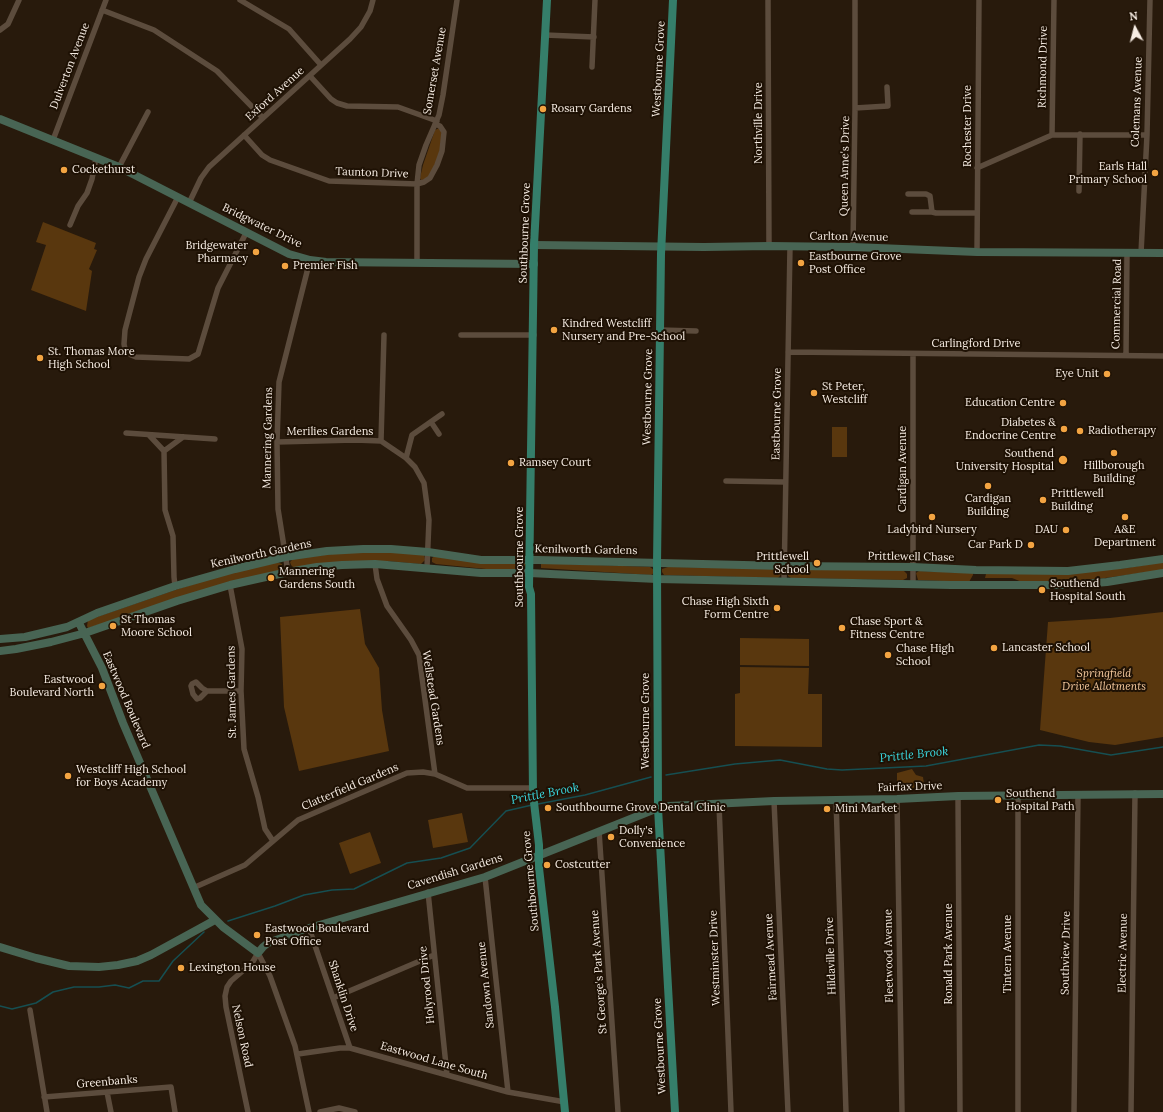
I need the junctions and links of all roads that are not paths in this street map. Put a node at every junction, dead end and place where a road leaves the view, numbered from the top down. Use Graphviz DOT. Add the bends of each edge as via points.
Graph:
graph roads {
  1 [pos="19,0"];
  2 [pos="106,0"];
  3 [pos="240,0"];
  4 [pos="373,0"];
  5 [pos="457,0"];
  6 [pos="547,0"];
  7 [pos="596,0"];
  8 [pos="673,0"];
  9 [pos="768,0"];
  10 [pos="855,0"];
  11 [pos="979,0"];
  12 [pos="1054,0"];
  13 [pos="1150,0"];
  14 [pos="102,10"];
  15 [pos="0,30"];
  16 [pos="545,34"];
  17 [pos="594,37"];
  18 [pos="321,65"];
  19 [pos="592,67"];
  20 [pos="310,76"];
  21 [pos="887,87"];
  22 [pos="856,108"];
  23 [pos="148,112"];
  24 [pos="263,118"];
  25 [pos="0,119"];
  26 [pos="436,122"];
  27 [pos="244,134"];
  28 [pos="1080,134"];
  29 [pos="1052,135"];
  30 [pos="1146,135"];
  31 [pos="53,140"];
  32 [pos="96,158"];
  33 [pos="119,167"];
  34 [pos="977,168"];
  35 [pos="1071,181"];
  36 [pos="1079,181"];
  37 [pos="417,184"];
  38 [pos="1079,191"];
  39 [pos="908,194"];
  40 [pos="178,197"];
  41 [pos="189,203"];
  42 [pos="912,212"];
  43 [pos="932,212"];
  44 [pos="977,213"];
  45 [pos="70,225"];
  46 [pos="246,233"];
  47 [pos="534,245"];
  48 [pos="769,246"];
  49 [pos="662,247"];
  50 [pos="790,247"];
  51 [pos="853,247"];
  52 [pos="977,252"];
  53 [pos="1127,253"];
  54 [pos="1141,253"];
  55 [pos="1163,253"];
  56 [pos="310,260"];
  57 [pos="417,263"];
  58 [pos="534,264"];
  59 [pos="660,330"];
  60 [pos="696,331"];
  61 [pos="384,335"];
  62 [pos="461,335"];
  63 [pos="534,335"];
  64 [pos="788,352"];
  65 [pos="913,354"];
  66 [pos="1126,355"];
  67 [pos="1163,356"];
  68 [pos="442,414"];
  69 [pos="431,422"];
  70 [pos="126,433"];
  71 [pos="439,434"];
  72 [pos="149,435"];
  73 [pos="183,437"];
  74 [pos="215,439"];
  75 [pos="381,441"];
  76 [pos="277,442"];
  77 [pos="164,451"];
  78 [pos="406,458"];
  79 [pos="726,481"];
  80 [pos="785,482"];
  81 [pos="428,552"];
  82 [pos="285,557"];
  83 [pos="1163,558"];
  84 [pos="530,561"];
  85 [pos="613,561"];
  86 [pos="657,563"];
  87 [pos="375,564"];
  88 [pos="784,566"];
  89 [pos="427,567"];
  90 [pos="912,567"];
  91 [pos="979,570"];
  92 [pos="288,572"];
  93 [pos="529,573"];
  94 [pos="1163,573"];
  95 [pos="583,576"];
  96 [pos="657,576"];
  97 [pos="980,580"];
  98 [pos="784,582"];
  99 [pos="913,584"];
  100 [pos="230,585"];
  101 [pos="968,585"];
  102 [pos="1020,585"];
  103 [pos="175,586"];
  104 [pos="79,623"];
  105 [pos="85,633"];
  106 [pos="0,639"];
  107 [pos="0,650"];
  108 [pos="207,691"];
  109 [pos="241,691"];
  110 [pos="435,774"];
  111 [pos="533,788"];
  112 [pos="1135,793"];
  113 [pos="1078,794"];
  114 [pos="1163,794"];
  115 [pos="1018,795"];
  116 [pos="958,796"];
  117 [pos="897,799"];
  118 [pos="836,800"];
  119 [pos="774,801"];
  120 [pos="719,804"];
  121 [pos="658,808"];
  122 [pos="599,831"];
  123 [pos="273,841"];
  124 [pos="539,855"];
  125 [pos="485,877"];
  126 [pos="193,888"];
  127 [pos="428,892"];
  128 [pos="215,920"];
  129 [pos="309,928"];
  130 [pos="0,947"];
  131 [pos="258,953"];
  132 [pos="434,955"];
  133 [pos="334,998"];
  134 [pos="30,1010"];
  135 [pos="350,1048"];
  136 [pos="298,1054"];
  137 [pos="447,1075"];
  138 [pos="107,1092"];
  139 [pos="508,1092"];
  140 [pos="44,1097"];
  141 [pos="565,1102"];
  142 [pos="47,1112"];
  143 [pos="111,1112"];
  144 [pos="175,1112"];
  145 [pos="248,1112"];
  146 [pos="309,1112"];
  147 [pos="320,1112"];
  148 [pos="356,1112"];
  149 [pos="565,1112"];
  150 [pos="618,1112"];
  151 [pos="675,1112"];
  152 [pos="731,1112"];
  153 [pos="788,1112"];
  154 [pos="846,1112"];
  155 [pos="902,1112"];
  156 [pos="960,1112"];
  157 [pos="1018,1112"];
  158 [pos="1074,1112"];
  159 [pos="1131,1112"];
  1 -- 15 [label="street" via="8,24"];
  2 -- 14 [label="street, Dulverton Avenue"];
  3 -- 18 [label="street" via="288,29"];
  4 -- 18 [label="street, Exford Avenue" via="362,27"];
  5 -- 26 [label="street, Somerset Avenue" via="443,95"];
  6 -- 16 [label="main road, Southbourne Grove"];
  7 -- 17 [label="street"];
  8 -- 49 [label="main road, Westbourne Grove"];
  9 -- 48 [label="street, Northville Drive"];
  10 -- 22 [label="street, Queen Anne's Drive"];
  11 -- 34 [label="street, Rochester Drive"];
  12 -- 29 [label="street, Richmond Drive"];
  13 -- 30 [label="street, Colemans Avenue"];
  14 -- 24 [label="street" via="154,30 217,71"];
  14 -- 31 [label="street, Dulverton Avenue"];
  16 -- 17 [label="street"];
  16 -- 47 [label="main road, Southbourne Grove"];
  17 -- 19 [label="street"];
  18 -- 20 [label="street, Exford Avenue"];
  20 -- 24 [label="street, Exford Avenue"];
  20 -- 26 [label="street" via="337,103 347,106 398,107"];
  21 -- 22 [label="street, Queen Anne's Drive" via="888,106"];
  22 -- 51 [label="street, Queen Anne's Drive"];
  23 -- 33 [label="street"];
  24 -- 27 [label="street, Exford Avenue"];
  25 -- 31 [label="street, Bridgwater Drive"];
  26 -- 37 [label="street, Somerset Avenue" via="419,165"];
  26 -- 37 [label="street" via="444,132 442,151 430,178"];
  27 -- 37 [label="street, Taunton Drive" via="262,155 270,160 329,181"];
  27 -- 41 [label="street, Exford Avenue" via="209,167"];
  28 -- 29 [label="street"];
  28 -- 30 [label="street"];
  28 -- 36 [label="street"];
  29 -- 34 [label="street"];
  30 -- 54 [label="street, Colemans Avenue"];
  31 -- 32 [label="street, Bridgwater Drive"];
  32 -- 33 [label="street, Bridgwater Drive"];
  32 -- 45 [label="street" via="87,193"];
  33 -- 40 [label="street, Bridgwater Drive"];
  34 -- 44 [label="street, Rochester Drive"];
  35 -- 36 [label="street"];
  36 -- 38 [label="street"];
  37 -- 57 [label="street, Somerset Avenue"];
  39 -- 43 [label="street" via="930,196"];
  40 -- 41 [label="street, Bridgwater Drive"];
  40 -- 46 [label="street" via="139,277 125,330 125,349 131,355 189,359 198,354 218,288"];
  41 -- 46 [label="street, Bridgwater Drive"];
  42 -- 43 [label="street"];
  43 -- 44 [label="street"];
  44 -- 52 [label="street, Rochester Drive"];
  46 -- 56 [label="street, Bridgwater Drive" via="289,254"];
  47 -- 49 [label="street, Carlton Avenue"];
  47 -- 58 [label="main road, Southbourne Grove"];
  48 -- 49 [label="street, Carlton Avenue"];
  48 -- 50 [label="street, Carlton Avenue"];
  49 -- 59 [label="main road, Westbourne Grove"];
  50 -- 51 [label="street, Carlton Avenue"];
  50 -- 64 [label="street, Eastbourne Grove"];
  51 -- 52 [label="street, Carlton Avenue"];
  52 -- 53 [label="street, Carlton Avenue"];
  53 -- 54 [label="street, Carlton Avenue"];
  53 -- 66 [label="street, Commercial Road"];
  54 -- 55 [label="street, Carlton Avenue"];
  56 -- 57 [label="street, Bridgwater Drive"];
  56 -- 76 [label="street, Mannering Gardens" via="279,382"];
  57 -- 58 [label="street, Bridgwater Drive"];
  58 -- 63 [label="main road, Southbourne Grove"];
  59 -- 60 [label="street"];
  59 -- 86 [label="main road, Westbourne Grove"];
  61 -- 75 [label="street"];
  62 -- 63 [label="street"];
  63 -- 84 [label="main road, Southbourne Grove"];
  64 -- 65 [label="street, Carlingford Drive"];
  64 -- 80 [label="street, Eastbourne Grove"];
  65 -- 66 [label="street, Carlingford Drive"];
  65 -- 90 [label="street, Cardigan Avenue"];
  66 -- 67 [label="street, Carlingford Drive"];
  68 -- 69 [label="street"];
  69 -- 71 [label="street"];
  69 -- 78 [label="street" via="412,435"];
  70 -- 72 [label="street"];
  72 -- 73 [label="street"];
  72 -- 77 [label="street"];
  73 -- 74 [label="street"];
  73 -- 77 [label="street"];
  75 -- 76 [label="street, Merilies Gardens"];
  75 -- 78 [label="street, Merilies Gardens"];
  76 -- 82 [label="street, Mannering Gardens" via="278,509"];
  77 -- 103 [label="street" via="165,510 173,536"];
  78 -- 81 [label="street, Merilies Gardens" via="415,467 424,483 429,520"];
  79 -- 80 [label="street"];
  80 -- 88 [label="street, Eastbourne Grove"];
  81 -- 82 [label="street, Kenilworth Gardens" via="363,549"];
  81 -- 84 [label="street, Kenilworth Gardens" via="481,560"];
  81 -- 89 [label="street, Merilies Gardens"];
  82 -- 92 [label="street, Mannering Gardens"];
  82 -- 103 [label="street, Kenilworth Gardens" via="235,568"];
  83 -- 91 [label="street, Prittlewell Chase" via="1068,570"];
  84 -- 85 [label="street, Kenilworth Gardens"];
  84 -- 93 [label="main road, Southbourne Grove"];
  84 -- 95 [label="street" via="534,569"];
  85 -- 86 [label="street, Kenilworth Gardens"];
  85 -- 96 [label="street" via="652,566"];
  86 -- 88 [label="street, Prittlewell Chase"];
  86 -- 96 [label="main road, Westbourne Grove"];
  87 -- 89 [label="street"];
  87 -- 92 [label="street"];
  87 -- 110 [label="street, Wellstead Gardens" via="377,579 387,606 419,655"];
  88 -- 90 [label="street, Prittlewell Chase"];
  88 -- 98 [label="street, Eastbourne Grove"];
  89 -- 93 [label="street" via="481,573"];
  90 -- 91 [label="street, Prittlewell Chase"];
  90 -- 99 [label="street, Cardigan Avenue"];
  91 -- 97 [label="street" via="977,578"];
  92 -- 100 [label="street"];
  93 -- 95 [label="street"];
  93 -- 111 [label="main road, Southbourne Grove"];
  94 -- 102 [label="street" via="1107,582"];
  95 -- 96 [label="street"];
  96 -- 98 [label="street"];
  96 -- 121 [label="main road, Westbourne Grove"];
  97 -- 101 [label="street"];
  97 -- 102 [label="street"];
  98 -- 99 [label="street"];
  99 -- 101 [label="street"];
  100 -- 105 [label="street"];
  100 -- 109 [label="street, St. James Gardens" via="242,649"];
  101 -- 102 [label="street"];
  103 -- 104 [label="street, Kenilworth Gardens" via="97,613"];
  104 -- 105 [label="street, Eastwood Boulevard"];
  104 -- 106 [label="street, Kenilworth Gardens" via="46,633"];
  105 -- 107 [label="street" via="44,644"];
  105 -- 126 [label="street, Eastwood Boulevard" via="102,668"];
  108 -- 109 [label="street"];
  109 -- 123 [label="street, St. James Gardens" via="244,749 266,832"];
  110 -- 111 [label="street, Clatterfield Gardens" via="467,788"];
  110 -- 123 [label="street, Clatterfield Gardens" via="407,773 298,820"];
  111 -- 124 [label="main road, Southbourne Grove"];
  112 -- 113 [label="street, Fairfax Drive"];
  112 -- 114 [label="street, Fairfax Drive"];
  112 -- 159 [label="street, Electric Avenue"];
  113 -- 115 [label="street, Fairfax Drive"];
  113 -- 158 [label="street, Southview Drive"];
  115 -- 116 [label="street, Fairfax Drive"];
  115 -- 157 [label="street, Tintern Avenue"];
  116 -- 117 [label="street, Fairfax Drive"];
  116 -- 156 [label="street, Ronald Park Avenue"];
  117 -- 118 [label="street, Fairfax Drive"];
  117 -- 155 [label="street, Fleetwood Avenue"];
  118 -- 119 [label="street, Fairfax Drive"];
  118 -- 154 [label="street, Hildaville Drive"];
  119 -- 120 [label="street, Fairfax Drive"];
  119 -- 153 [label="street, Fairmead Avenue"];
  120 -- 121 [label="street, Fairfax Drive"];
  120 -- 152 [label="street, Westminster Drive"];
  121 -- 122 [label="street, Cavendish Gardens"];
  121 -- 151 [label="main road, Westbourne Grove"];
  122 -- 124 [label="street, Cavendish Gardens"];
  122 -- 150 [label="street, St George's Park Avenue"];
  123 -- 126 [label="street, Clatterfield Gardens" via="245,865"];
  124 -- 125 [label="street, Cavendish Gardens"];
  124 -- 141 [label="main road, Southbourne Grove"];
  125 -- 127 [label="street, Cavendish Gardens"];
  125 -- 139 [label="street, Sandown Avenue"];
  126 -- 128 [label="street, Eastwood Boulevard" via="201,905"];
  127 -- 129 [label="street, Cavendish Gardens"];
  127 -- 132 [label="street, Holyrood Drive"];
  128 -- 130 [label="street" via="137,961 99,968 69,966"];
  128 -- 131 [label="street, Eastwood Boulevard"];
  129 -- 131 [label="street, Cavendish Gardens" via="268,943"];
  129 -- 133 [label="street, Shanklin Drive"];
  131 -- 136 [label="street, Eastwood Boulevard" via="270,976"];
  131 -- 145 [label="street, Nelson Road" via="252,963 231,981 225,996"];
  132 -- 133 [label="street"];
  132 -- 137 [label="street, Holyrood Drive"];
  133 -- 135 [label="street, Shanklin Drive"];
  134 -- 140 [label="street"];
  135 -- 136 [label="street, Eastwood Lane South"];
  135 -- 137 [label="street, Eastwood Lane South"];
  136 -- 146 [label="street, Eastwood Boulevard"];
  137 -- 139 [label="street, Eastwood Lane South"];
  138 -- 140 [label="street, Greenbanks"];
  138 -- 143 [label="street"];
  138 -- 144 [label="street, Greenbanks" via="171,1087"];
  139 -- 141 [label="street, Eastwood Lane South"];
  140 -- 142 [label="street"];
  141 -- 149 [label="main road, Southbourne Grove"];
  147 -- 148 [label="street" via="339,1108"];
}
